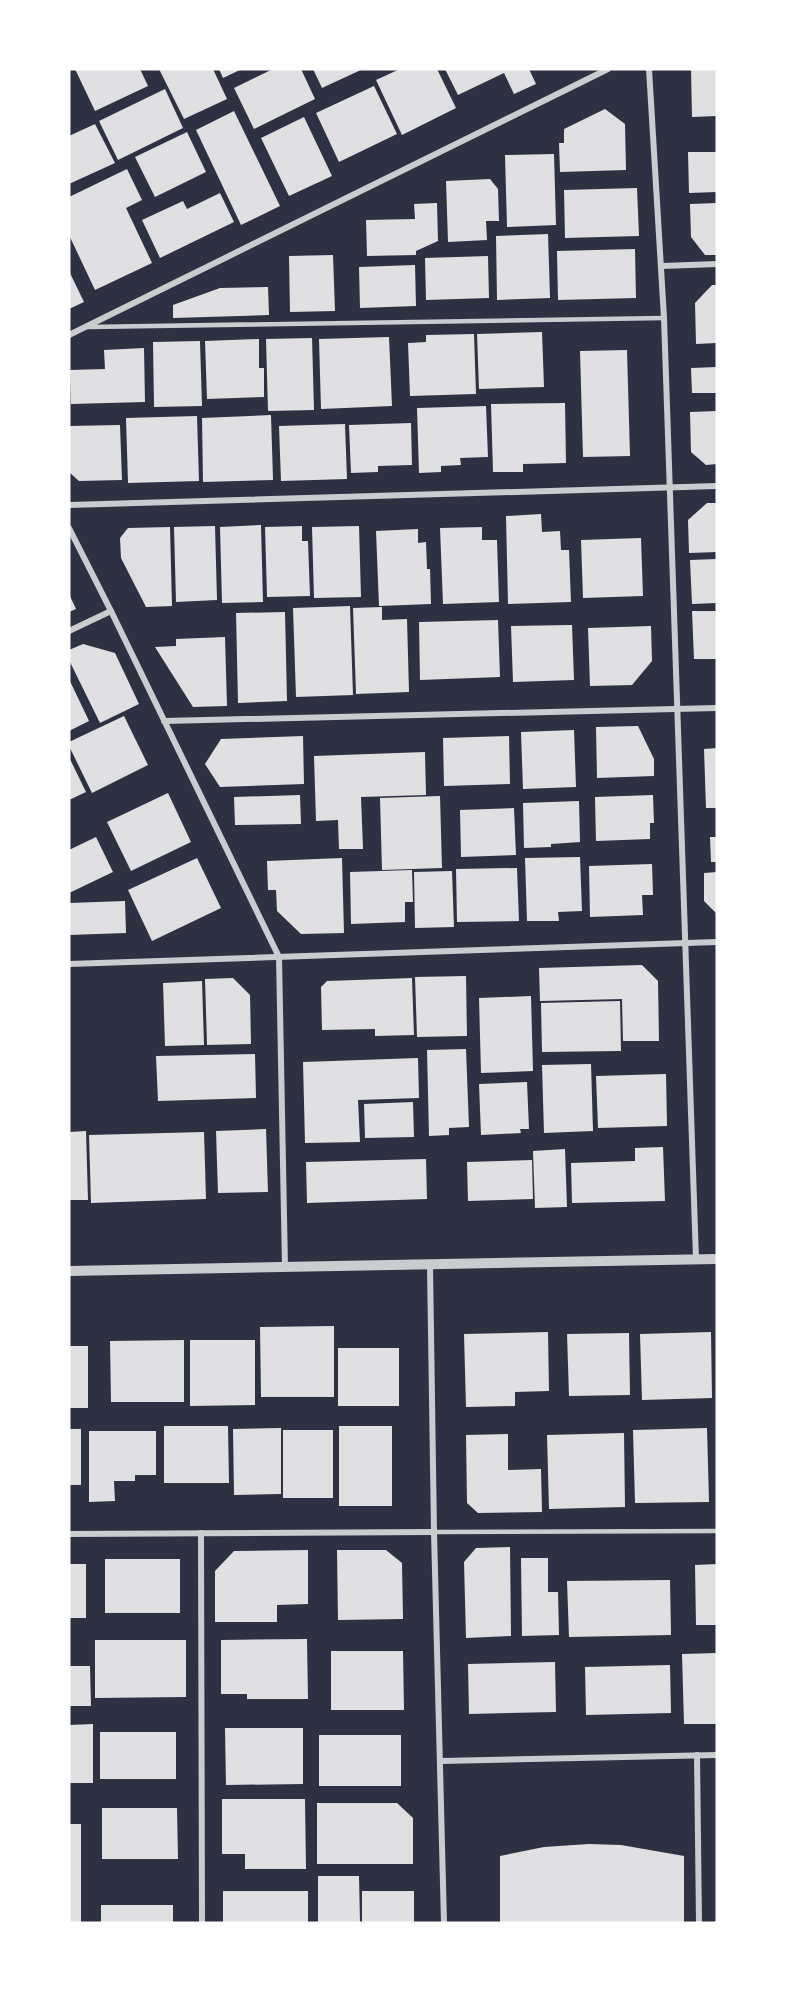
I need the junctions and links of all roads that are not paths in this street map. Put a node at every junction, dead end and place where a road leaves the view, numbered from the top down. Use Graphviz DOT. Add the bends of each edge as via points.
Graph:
graph roads {
  1 [pos="608,69"];
  2 [pos="649,69"];
  3 [pos="717,264"];
  4 [pos="662,266"];
  5 [pos="664,318"];
  6 [pos="86,327"];
  7 [pos="69,335"];
  8 [pos="717,486"];
  9 [pos="670,488"];
  10 [pos="69,505"];
  11 [pos="69,528"];
  12 [pos="111,611"];
  13 [pos="69,631"];
  14 [pos="717,708"];
  15 [pos="677,709"];
  16 [pos="164,721"];
  17 [pos="717,942"];
  18 [pos="685,943"];
  19 [pos="279,957"];
  20 [pos="69,964"];
  21 [pos="696,1259"];
  22 [pos="717,1259"];
  23 [pos="430,1265"];
  24 [pos="285,1267"];
  25 [pos="69,1270"];
  26 [pos="717,1531"];
  27 [pos="434,1532"];
  28 [pos="201,1533"];
  29 [pos="69,1534"];
  30 [pos="698,1755"];
  31 [pos="717,1755"];
  32 [pos="441,1761"];
  33 [pos="202,1923"];
  34 [pos="444,1923"];
  35 [pos="699,1923"];
  1 -- 6 [label="street"];
  2 -- 4 [label="street"];
  3 -- 4 [label="street"];
  4 -- 5 [label="street"];
  5 -- 6 [label="lane"];
  5 -- 9 [label="street"];
  6 -- 7 [label="street"];
  8 -- 9 [label="street"];
  9 -- 10 [label="street"];
  9 -- 15 [label="street"];
  11 -- 12 [label="street"];
  12 -- 13 [label="street"];
  12 -- 16 [label="street"];
  14 -- 15 [label="street"];
  15 -- 16 [label="street"];
  15 -- 18 [label="street"];
  16 -- 19 [label="street"];
  17 -- 18 [label="street"];
  18 -- 19 [label="street"];
  18 -- 21 [label="street"];
  19 -- 20 [label="street"];
  19 -- 24 [label="street"];
  21 -- 22 [label="street"];
  21 -- 23 [label="street"];
  23 -- 24 [label="street"];
  23 -- 27 [label="street"];
  24 -- 25 [label="street"];
  26 -- 27 [label="lane"];
  27 -- 28 [label="street"];
  27 -- 32 [label="street"];
  28 -- 29 [label="street"];
  28 -- 33 [label="street"];
  30 -- 31 [label="street"];
  30 -- 32 [label="street"];
  30 -- 35 [label="street"];
  32 -- 34 [label="street"];
}
